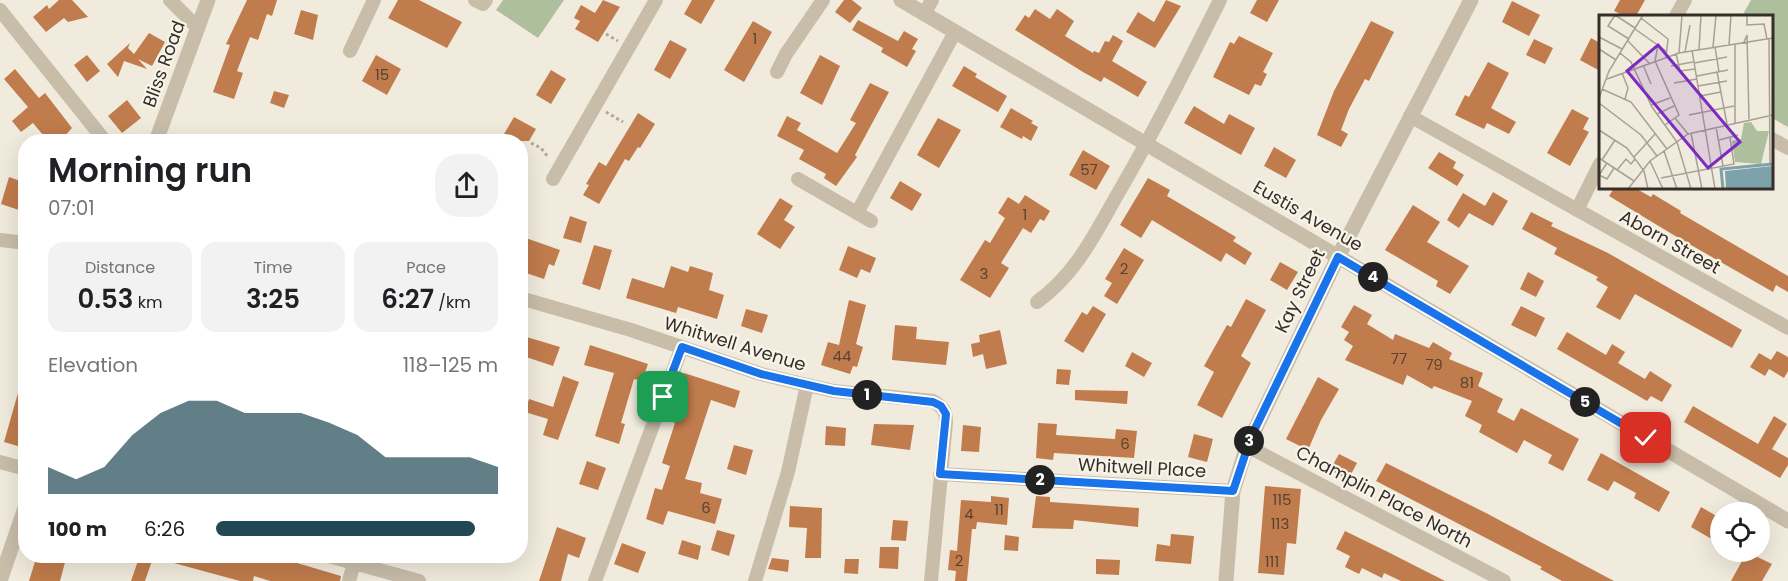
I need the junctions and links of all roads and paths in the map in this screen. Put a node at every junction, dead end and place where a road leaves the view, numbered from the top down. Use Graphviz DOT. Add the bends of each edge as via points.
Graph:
graph roads {
  1 [pos="170,0"];
  2 [pos="208,0"];
  3 [pos="374,0"];
  4 [pos="656,0"];
  5 [pos="824,0"];
  6 [pos="901,0"];
  7 [pos="1220,0"];
  8 [pos="1471,0"];
  9 [pos="1685,0"];
  10 [pos="928,7"];
  11 [pos="0,10"];
  12 [pos="1677,15"];
  13 [pos="198,28"];
  14 [pos="955,32"];
  15 [pos="350,51"];
  16 [pos="777,72"];
  17 [pos="1410,116"];
  18 [pos="99,134"];
  19 [pos="159,134"];
  20 [pos="1773,140"];
  21 [pos="531,143"];
  22 [pos="1146,144"];
  23 [pos="1788,148"];
  24 [pos="1599,166"];
  25 [pos="555,175"];
  26 [pos="798,179"];
  27 [pos="1577,210"];
  28 [pos="857,213"];
  29 [pos="871,221"];
  30 [pos="0,240"];
  31 [pos="18,242"];
  32 [pos="1338,257"];
  33 [pos="528,300"];
  34 [pos="1037,302"];
  35 [pos="1788,328"];
  36 [pos="682,347"];
  37 [pos="807,385"];
  38 [pos="1247,446"];
  39 [pos="0,462"];
  40 [pos="18,467"];
  41 [pos="940,474"];
  42 [pos="1233,491"];
  43 [pos="1788,521"];
  44 [pos="18,528"];
  45 [pos="354,563"];
  46 [pos="0,581"];
  47 [pos="349,581"];
  48 [pos="419,581"];
  49 [pos="595,581"];
  50 [pos="755,581"];
  51 [pos="931,581"];
  52 [pos="1226,581"];
  53 [pos="1504,581"];
  1 -- 13 [label="street"];
  2 -- 13 [label="street, Bliss Road"];
  3 -- 15 [label="street"];
  4 -- 25 [label="street"];
  5 -- 16 [label="street"];
  6 -- 10 [label="street, Eustis Avenue"];
  7 -- 22 [label="street"];
  8 -- 17 [label="street, Kay Street"];
  9 -- 12 [label="street"];
  10 -- 14 [label="street, Eustis Avenue"];
  11 -- 18 [label="street"];
  13 -- 19 [label="street, Bliss Road"];
  14 -- 22 [label="street, Eustis Avenue"];
  14 -- 28 [label="street"];
  17 -- 27 [label="street, Aborn Street"];
  17 -- 32 [label="street, Kay Street"];
  20 -- 23 [label="street"];
  21 -- 25 [label="path" via="541,148"];
  22 -- 32 [label="street, Eustis Avenue"];
  22 -- 34 [label="street" via="1079,262 1059,286"];
  24 -- 27 [label="street"];
  26 -- 28 [label="street"];
  27 -- 35 [label="street, Aborn Street"];
  28 -- 29 [label="street"];
  30 -- 31 [label="street"];
  32 -- 38 [label="street, Kay Street"];
  32 -- 43 [label="street, Eustis Avenue"];
  33 -- 36 [label="street, Whitwell Avenue"];
  36 -- 37 [label="street, Whitwell Avenue"];
  36 -- 49 [label="street"];
  37 -- 41 [label="street, Whitwell Avenue" via="941,406 946,422"];
  37 -- 50 [label="street" via="788,472"];
  38 -- 42 [label="street, Kay Street"];
  38 -- 53 [label="street, Champlin Place North"];
  39 -- 40 [label="street"];
  41 -- 42 [label="street, Whitwell Place"];
  41 -- 51 [label="street"];
  42 -- 52 [label="street, Kay Street"];
  44 -- 46 [label="street"];
  45 -- 47 [label="street"];
  45 -- 48 [label="street"];
}
